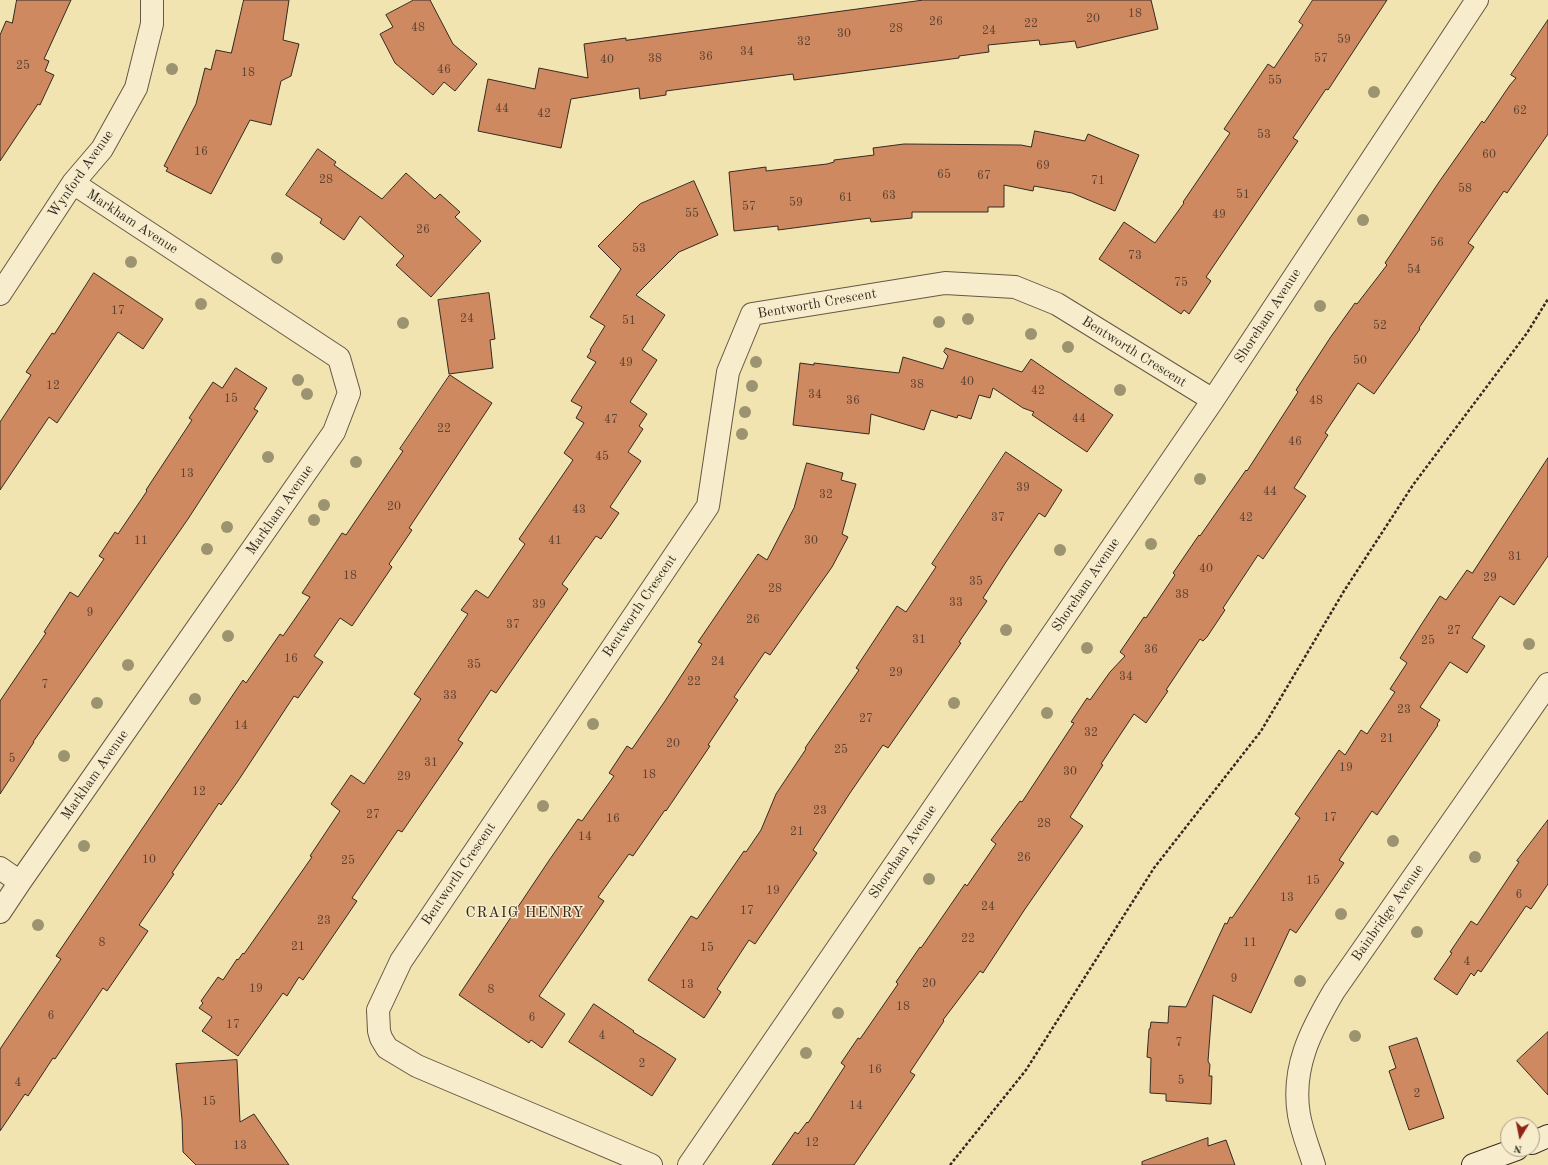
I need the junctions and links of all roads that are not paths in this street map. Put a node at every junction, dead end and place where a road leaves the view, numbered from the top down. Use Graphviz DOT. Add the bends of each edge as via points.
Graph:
graph roads {
  1 [pos="152,0"];
  2 [pos="1477,0"];
  3 [pos="73,183"];
  4 [pos="0,294"];
  5 [pos="1212,400"];
  6 [pos="1548,684"];
  7 [pos="0,868"];
  8 [pos="20,882"];
  9 [pos="0,912"];
  10 [pos="1500,1155"];
  11 [pos="651,1165"];
  12 [pos="689,1165"];
  13 [pos="1314,1165"];
  14 [pos="1473,1165"];
  1 -- 3 [label="street, Wynford Avenue" via="152,24 136,88 102,149"];
  2 -- 5 [label="street, Shoreham Avenue"];
  3 -- 4 [label="street, Wynford Avenue"];
  3 -- 8 [label="street, Markham Avenue" via="339,358 349,392 334,432"];
  5 -- 11 [label="street, Bentworth Crescent" via="1057,304 1015,287 945,283 752,314 728,372 708,506 401,960 378,1010 379,1031 387,1048 417,1066"];
  5 -- 12 [label="street, Shoreham Avenue"];
  6 -- 13 [label="street, Bainbridge Avenue" via="1334,991 1306,1042 1297,1091 1299,1115"];
  7 -- 8 [label="street"];
  8 -- 9 [label="street, Markham Avenue"];
  10 -- 14 [label="street"];
}
